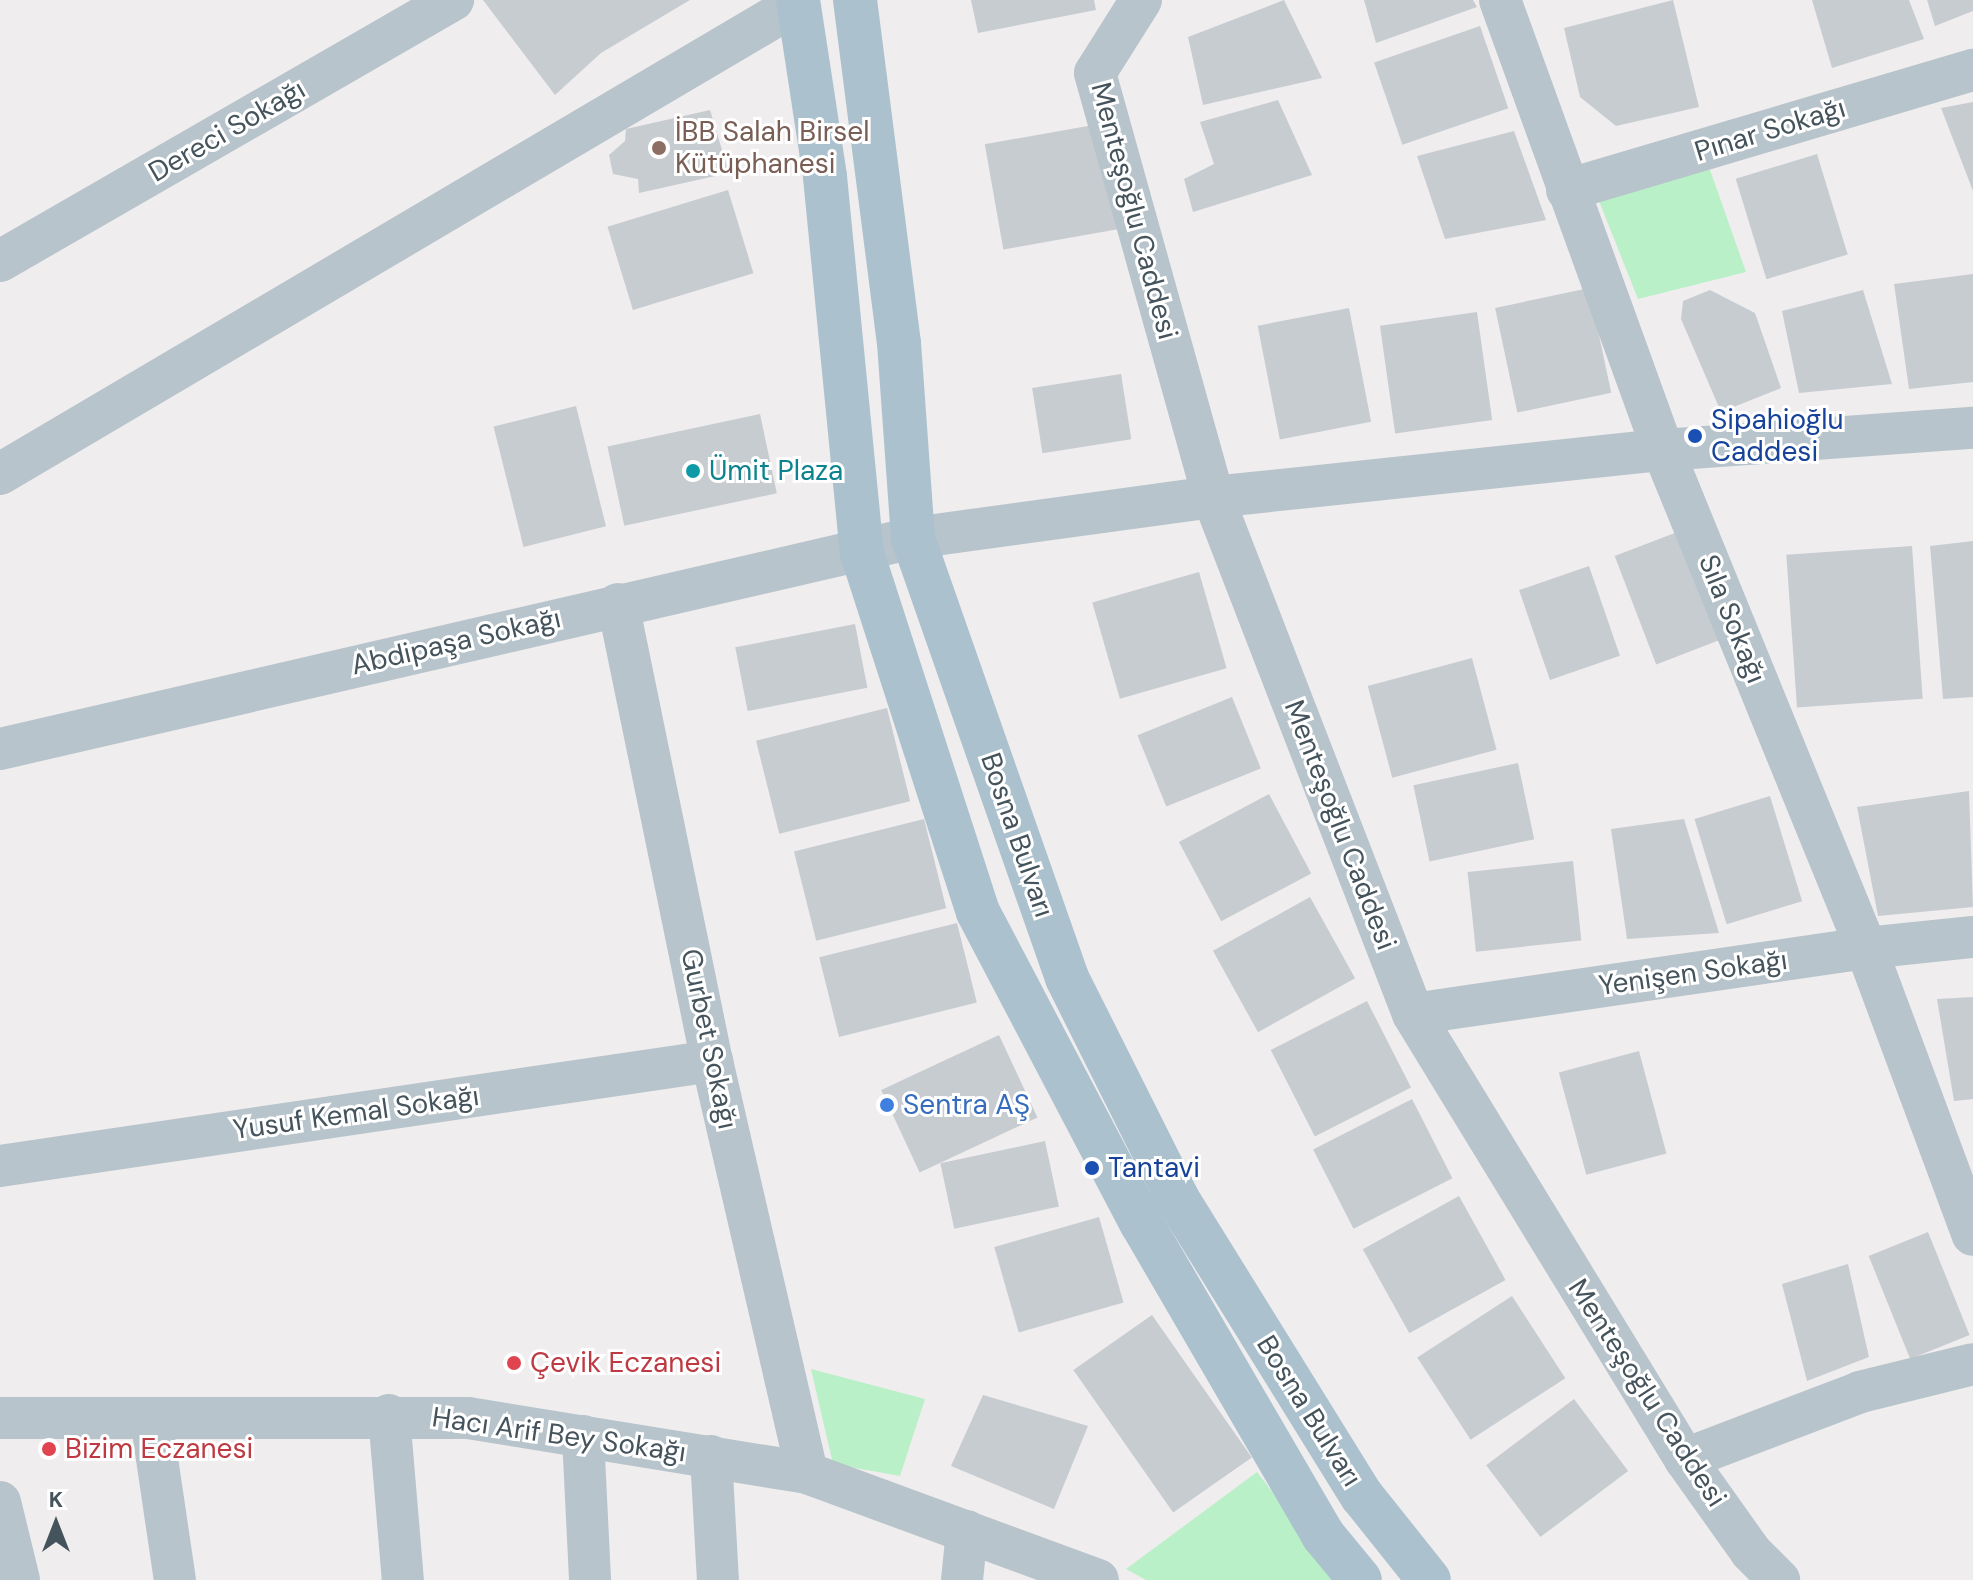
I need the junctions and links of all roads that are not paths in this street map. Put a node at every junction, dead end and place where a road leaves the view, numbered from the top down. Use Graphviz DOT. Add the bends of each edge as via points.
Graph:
graph roads {
  1 [pos="453,0"];
  2 [pos="855,0"];
  3 [pos="1141,0"];
  4 [pos="1500,0"];
  5 [pos="798,2"];
  6 [pos="1973,70"];
  7 [pos="1567,190"];
  8 [pos="0,261"];
  9 [pos="1973,428"];
  10 [pos="1663,450"];
  11 [pos="0,474"];
  12 [pos="1213,497"];
  13 [pos="913,538"];
  14 [pos="862,553"];
  15 [pos="618,604"];
  16 [pos="0,749"];
  17 [pos="1973,937"];
  18 [pos="1866,948"];
  19 [pos="1413,1014"];
  20 [pos="712,1061"];
  21 [pos="0,1166"];
  22 [pos="1973,1235"];
  23 [pos="1973,1364"];
  24 [pos="389,1415"];
  25 [pos="0,1418"];
  26 [pos="151,1418"];
  27 [pos="583,1436"];
  28 [pos="711,1456"];
  29 [pos="1685,1459"];
  30 [pos="807,1473"];
  31 [pos="0,1502"];
  32 [pos="967,1531"];
  33 [pos="19,1580"];
  34 [pos="175,1580"];
  35 [pos="403,1580"];
  36 [pos="590,1580"];
  37 [pos="718,1580"];
  38 [pos="962,1580"];
  39 [pos="1098,1580"];
  40 [pos="1360,1580"];
  41 [pos="1429,1580"];
  42 [pos="1779,1580"];
  1 -- 8 [label="street, Dereci Sokağı"];
  2 -- 13 [label="main road, Bosna Bulvarı" via="899,343"];
  3 -- 12 [label="street, Menteşoğlu Caddesi" via="1095,73"];
  4 -- 7 [label="street, Sıla Sokağı"];
  5 -- 11 [label="street"];
  5 -- 14 [label="main road, Bosna Bulvarı" via="825,177"];
  6 -- 7 [label="street, Pınar Sokağı"];
  7 -- 10 [label="street, Sıla Sokağı"];
  9 -- 10 [label="street, Abdipaşa Sokağı"];
  10 -- 12 [label="street, Abdipaşa Sokağı"];
  10 -- 18 [label="street, Sıla Sokağı"];
  12 -- 13 [label="street, Abdipaşa Sokağı"];
  12 -- 19 [label="street, Menteşoğlu Caddesi"];
  13 -- 14 [label="street, Abdipaşa Sokağı"];
  13 -- 41 [label="main road, Bosna Bulvarı" via="1067,978 1100,1051 1177,1198 1362,1496"];
  14 -- 15 [label="street, Abdipaşa Sokağı"];
  14 -- 40 [label="main road, Bosna Bulvarı" via="978,912 1142,1224 1323,1535"];
  15 -- 16 [label="street, Abdipaşa Sokağı"];
  15 -- 20 [label="street, Gurbet Sokağı"];
  17 -- 18 [label="street, Yenişen Sokağı"];
  18 -- 19 [label="street, Yenişen Sokağı"];
  18 -- 22 [label="street, Sıla Sokağı"];
  19 -- 29 [label="street, Menteşoğlu Caddesi"];
  20 -- 21 [label="street, Yusuf Kemal Sokağı"];
  20 -- 30 [label="street, Gurbet Sokağı"];
  23 -- 29 [label="street" via="1860,1392"];
  24 -- 26 [label="street, Hacı Arif Bey Sokağı"];
  24 -- 27 [label="street, Hacı Arif Bey Sokağı" via="468,1418"];
  24 -- 35 [label="street"];
  25 -- 26 [label="street, Hacı Arif Bey Sokağı"];
  26 -- 34 [label="street"];
  27 -- 28 [label="street, Hacı Arif Bey Sokağı"];
  27 -- 36 [label="street"];
  28 -- 30 [label="street, Hacı Arif Bey Sokağı"];
  28 -- 37 [label="street"];
  29 -- 42 [label="street, Menteşoğlu Caddesi" via="1751,1552"];
  30 -- 32 [label="street, Hacı Arif Bey Sokağı"];
  31 -- 33 [label="street"];
  32 -- 38 [label="street"];
  32 -- 39 [label="street, Hacı Arif Bey Sokağı"];
}
